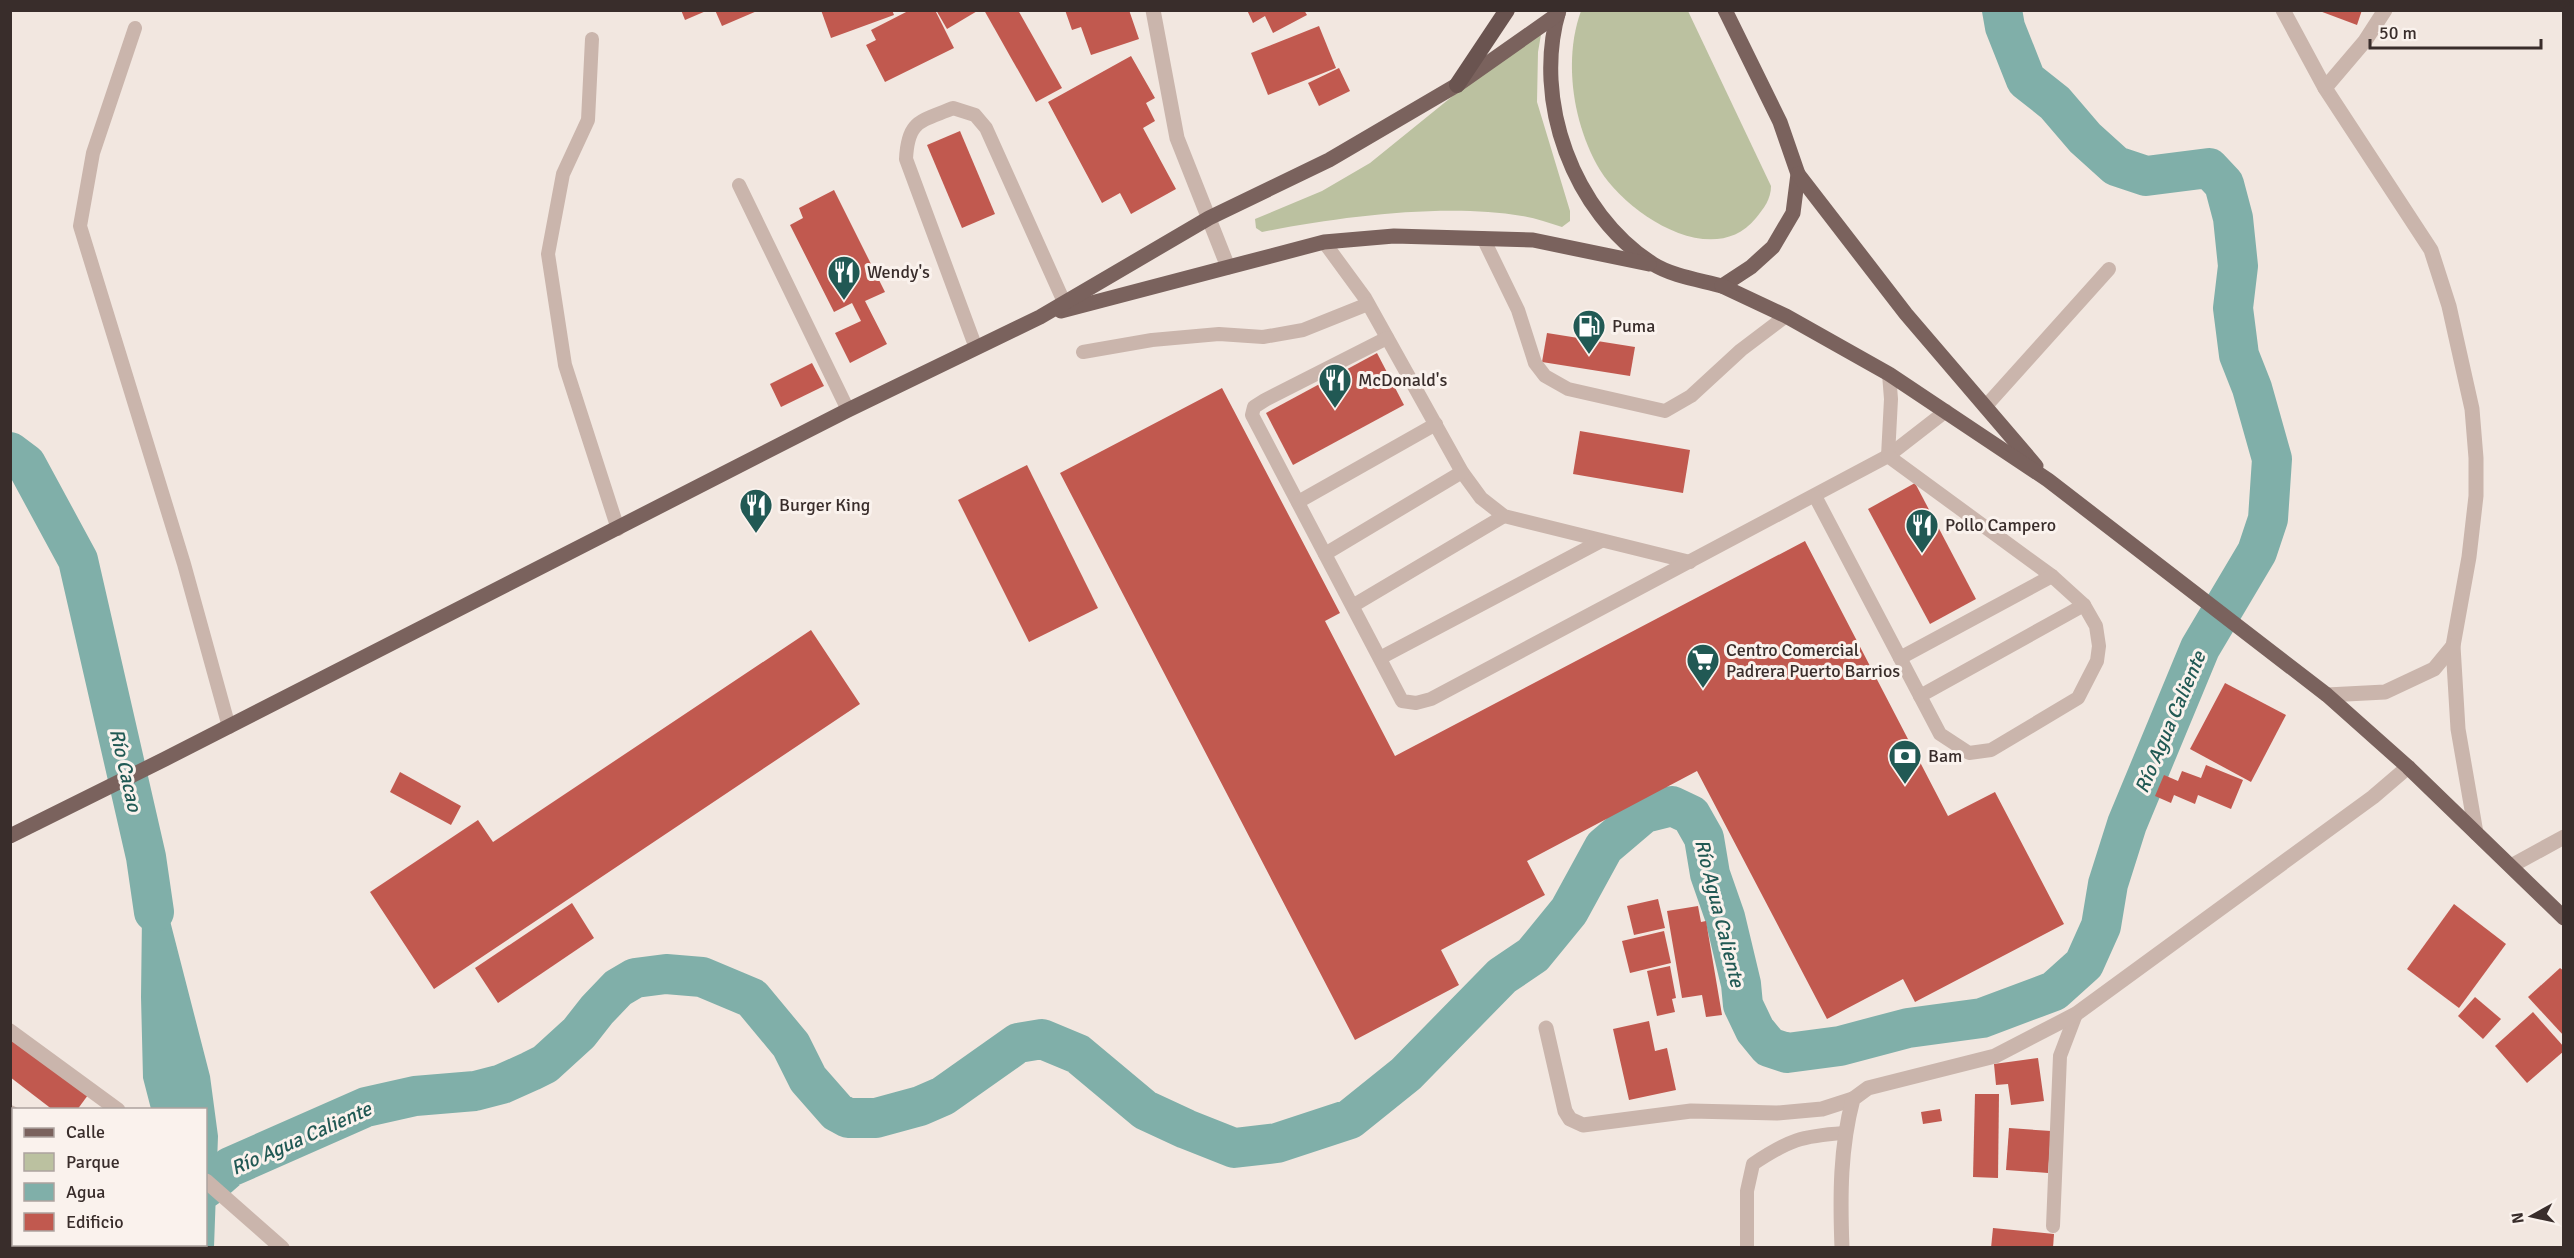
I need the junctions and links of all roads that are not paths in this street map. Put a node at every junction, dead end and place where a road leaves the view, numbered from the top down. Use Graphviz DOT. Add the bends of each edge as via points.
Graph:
graph roads {
  1 [pos="1153,10"];
  2 [pos="1507,10"];
  3 [pos="1725,10"];
  4 [pos="2283,10"];
  5 [pos="2385,10"];
  6 [pos="1558,12"];
  7 [pos="135,28"];
  8 [pos="592,39"];
  9 [pos="1457,85"];
  10 [pos="2325,88"];
  11 [pos="1798,174"];
  12 [pos="739,185"];
  13 [pos="1209,218"];
  14 [pos="1483,238"];
  15 [pos="1324,242"];
  16 [pos="1654,265"];
  17 [pos="1228,267"];
  18 [pos="2109,269"];
  19 [pos="1722,286"];
  20 [pos="1064,302"];
  21 [pos="1368,304"];
  22 [pos="1786,316"];
  23 [pos="1040,317"];
  24 [pos="1387,338"];
  25 [pos="976,348"];
  26 [pos="1083,351"];
  27 [pos="1889,374"];
  28 [pos="1985,407"];
  29 [pos="848,410"];
  30 [pos="1946,411"];
  31 [pos="1436,424"];
  32 [pos="1888,456"];
  33 [pos="1462,472"];
  34 [pos="2048,480"];
  35 [pos="1815,496"];
  36 [pos="1298,502"];
  37 [pos="1504,516"];
  38 [pos="618,529"];
  39 [pos="1601,541"];
  40 [pos="1325,554"];
  41 [pos="1690,562"];
  42 [pos="2052,576"];
  43 [pos="2084,605"];
  44 [pos="1354,606"];
  45 [pos="2453,646"];
  46 [pos="1380,658"];
  47 [pos="1900,658"];
  48 [pos="2327,695"];
  49 [pos="1920,696"];
  50 [pos="229,727"];
  51 [pos="2408,767"];
  52 [pos="2476,833"];
  53 [pos="10,836"];
  54 [pos="2564,837"];
  55 [pos="2511,866"];
  56 [pos="2564,918"];
  57 [pos="2076,1014"];
  58 [pos="1546,1028"];
  59 [pos="10,1031"];
  60 [pos="1853,1099"];
  61 [pos="115,1108"];
  62 [pos="1844,1133"];
  63 [pos="207,1182"];
  64 [pos="2053,1226"];
  65 [pos="282,1248"];
  66 [pos="1748,1248"];
  67 [pos="1842,1248"];
  1 -- 13 [label="street" via="1177,138"];
  2 -- 9 [label="highway"];
  3 -- 11 [label="main road" via="1780,122"];
  4 -- 10 [label="street"];
  5 -- 10 [label="street" via="2365,41"];
  6 -- 9 [label="main road"];
  6 -- 16 [label="main road" via="1549,70 1567,159 1596,207 1626,242"];
  7 -- 50 [label="lane" via="93,153 80,226 184,564"];
  8 -- 38 [label="lane" via="588,120 563,174 548,254 565,365"];
  9 -- 13 [label="main road" via="1329,160"];
  10 -- 45 [label="street" via="2431,250 2449,306 2472,409 2476,458 2469,556"];
  11 -- 19 [label="main road" via="1793,213 1773,247"];
  11 -- 28 [label="main road" via="1906,314"];
  12 -- 29 [label="lane"];
  13 -- 17 [label="street"];
  13 -- 20 [label="main road"];
  14 -- 15 [label="main road" via="1394,236"];
  14 -- 16 [label="main road" via="1533,240"];
  14 -- 22 [label="lane" via="1518,310 1535,363 1545,376 1568,389 1665,411 1691,396"];
  15 -- 17 [label="main road"];
  15 -- 21 [label="lane"];
  16 -- 19 [label="main road"];
  17 -- 23 [label="main road"];
  18 -- 28 [label="lane"];
  19 -- 22 [label="main road"];
  20 -- 23 [label="main road"];
  20 -- 25 [label="lane" via="986,128 975,115 953,108 915,125 907,140 906,159"];
  21 -- 24 [label="lane"];
  21 -- 26 [label="lane" via="1303,330 1263,337 1219,333"];
  22 -- 27 [label="main road"];
  23 -- 25 [label="main road"];
  24 -- 31 [label="lane"];
  24 -- 36 [label="lane" via="1254,407 1252,415"];
  25 -- 29 [label="main road"];
  27 -- 30 [label="main road"];
  27 -- 32 [label="lane"];
  28 -- 34 [label="main road"];
  29 -- 38 [label="main road"];
  30 -- 32 [label="lane"];
  30 -- 34 [label="main road"];
  31 -- 33 [label="lane"];
  31 -- 36 [label="lane"];
  32 -- 35 [label="lane"];
  32 -- 42 [label="lane"];
  33 -- 37 [label="lane" via="1481,498"];
  33 -- 40 [label="lane"];
  34 -- 48 [label="main road"];
  35 -- 41 [label="lane"];
  35 -- 47 [label="lane"];
  36 -- 40 [label="lane"];
  37 -- 39 [label="lane"];
  37 -- 44 [label="lane"];
  38 -- 50 [label="main road"];
  39 -- 41 [label="lane"];
  39 -- 46 [label="lane"];
  40 -- 44 [label="lane"];
  41 -- 46 [label="lane" via="1431,699 1402,701"];
  42 -- 43 [label="lane"];
  42 -- 47 [label="lane"];
  43 -- 49 [label="lane"];
  43 -- 49 [label="lane" via="2096,626 2099,646 2097,661 2078,698 1991,750 1969,753 1940,734"];
  44 -- 46 [label="lane"];
  45 -- 48 [label="street" via="2434,669 2385,692"];
  45 -- 52 [label="street" via="2458,729"];
  47 -- 49 [label="lane"];
  48 -- 51 [label="main road"];
  50 -- 53 [label="main road"];
  51 -- 52 [label="main road"];
  51 -- 57 [label="street" via="2373,797"];
  52 -- 55 [label="main road"];
  54 -- 55 [label="street"];
  55 -- 56 [label="main road"];
  57 -- 60 [label="street" via="1995,1056 1868,1088"];
  57 -- 64 [label="lane" via="2061,1056"];
  58 -- 60 [label="street" via="1565,1111 1570,1119 1583,1125 1691,1111 1777,1113 1822,1109"];
  59 -- 61 [label="street"];
  60 -- 62 [label="street"];
  62 -- 66 [label="lane" via="1810,1135 1782,1145 1753,1164 1747,1191"];
  62 -- 67 [label="street"];
  63 -- 65 [label="street"];
}
